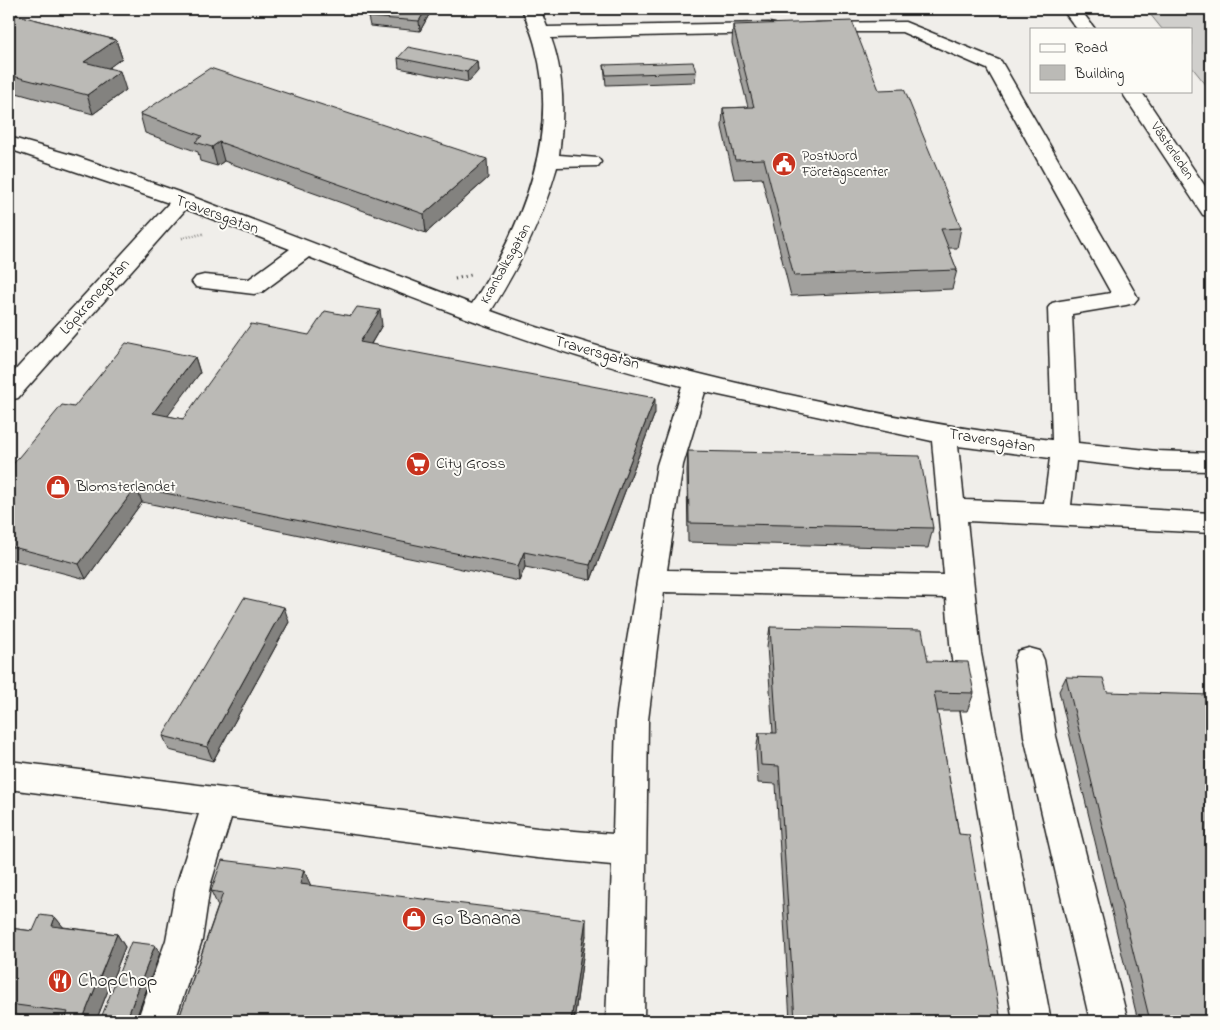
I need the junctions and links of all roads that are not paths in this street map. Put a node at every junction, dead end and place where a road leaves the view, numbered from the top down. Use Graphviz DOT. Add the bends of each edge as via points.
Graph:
graph roads {
  1 [pos="530,9"];
  2 [pos="1072,9"];
  3 [pos="1085,28"];
  4 [pos="541,33"];
  5 [pos="1132,92"];
  6 [pos="9,143"];
  7 [pos="548,161"];
  8 [pos="591,162"];
  9 [pos="181,202"];
  10 [pos="1211,210"];
  11 [pos="306,248"];
  12 [pos="204,282"];
  13 [pos="477,315"];
  14 [pos="696,381"];
  15 [pos="9,392"];
  16 [pos="944,434"];
  17 [pos="1064,451"];
  18 [pos="1211,462"];
  19 [pos="951,510"];
  20 [pos="1056,514"];
  21 [pos="1211,523"];
  22 [pos="651,581"];
  23 [pos="959,586"];
  24 [pos="1028,660"];
  25 [pos="9,775"];
  26 [pos="220,802"];
  27 [pos="628,852"];
  28 [pos="156,1021"];
  29 [pos="625,1021"];
  30 [pos="1032,1021"];
  31 [pos="1109,1021"];
  1 -- 4 [label="street, Kranbalksgatan"];
  2 -- 3 [label="street"];
  4 -- 7 [label="street, Kranbalksgatan" via="554,97 554,124"];
  4 -- 17 [label="street" via="905,27 994,65 1126,298 1060,308"];
  5 -- 10 [label="street, Västerleden"];
  6 -- 9 [label="street, Traversgatan" via="97,170"];
  7 -- 8 [label="street"];
  7 -- 13 [label="street, Kranbalksgatan" via="533,213 519,246"];
  9 -- 11 [label="street, Traversgatan"];
  9 -- 15 [label="street, Löpkranegatan"];
  11 -- 12 [label="street" via="254,287"];
  11 -- 13 [label="street, Traversgatan"];
  13 -- 14 [label="street, Traversgatan" via="564,344"];
  14 -- 16 [label="street, Traversgatan"];
  14 -- 22 [label="street" via="670,465"];
  16 -- 17 [label="street, Traversgatan"];
  16 -- 19 [label="street"];
  17 -- 18 [label="street, Traversgatan" via="1142,461"];
  17 -- 20 [label="street"];
  19 -- 20 [label="street"];
  19 -- 23 [label="street"];
  20 -- 21 [label="street"];
  22 -- 23 [label="street"];
  22 -- 27 [label="street" via="632,720"];
  23 -- 30 [label="street" via="966,653"];
  24 -- 31 [label="street" via="1040,736"];
  25 -- 26 [label="street"];
  26 -- 27 [label="street"];
  26 -- 28 [label="street" via="193,886 184,940"];
  27 -- 29 [label="street"];
}
